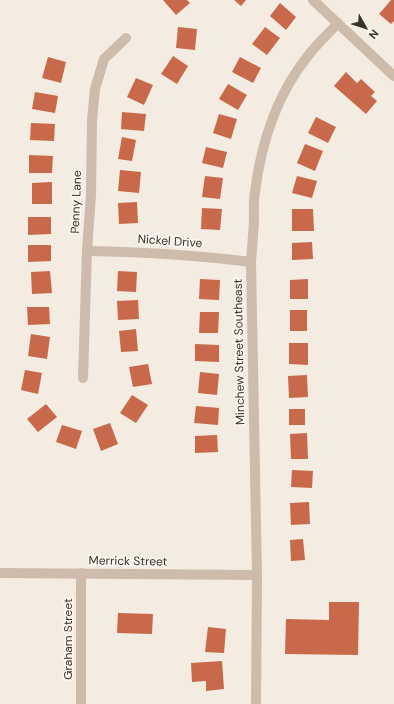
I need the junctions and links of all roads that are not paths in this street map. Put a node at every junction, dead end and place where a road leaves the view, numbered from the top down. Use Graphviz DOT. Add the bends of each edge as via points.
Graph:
graph roads {
  1 [pos="313,0"];
  2 [pos="338,23"];
  3 [pos="126,38"];
  4 [pos="394,76"];
  5 [pos="87,251"];
  6 [pos="251,262"];
  7 [pos="83,378"];
  8 [pos="0,573"];
  9 [pos="81,573"];
  10 [pos="256,575"];
  11 [pos="82,704"];
  12 [pos="256,704"];
  1 -- 2 [label="street"];
  2 -- 4 [label="street"];
  2 -- 6 [label="street, Minchew Street Southeast" via="307,57 293,79 267,135 254,194"];
  3 -- 5 [label="street, Penny Lane" via="104,59 95,89"];
  5 -- 6 [label="street, Nickel Drive" via="189,255"];
  5 -- 7 [label="street, Penny Lane"];
  6 -- 10 [label="street, Minchew Street Southeast"];
  8 -- 9 [label="street, Merrick Street"];
  9 -- 10 [label="street, Merrick Street"];
  9 -- 11 [label="street, Graham Street"];
  10 -- 12 [label="street, Minchew Street Southeast"];
}
